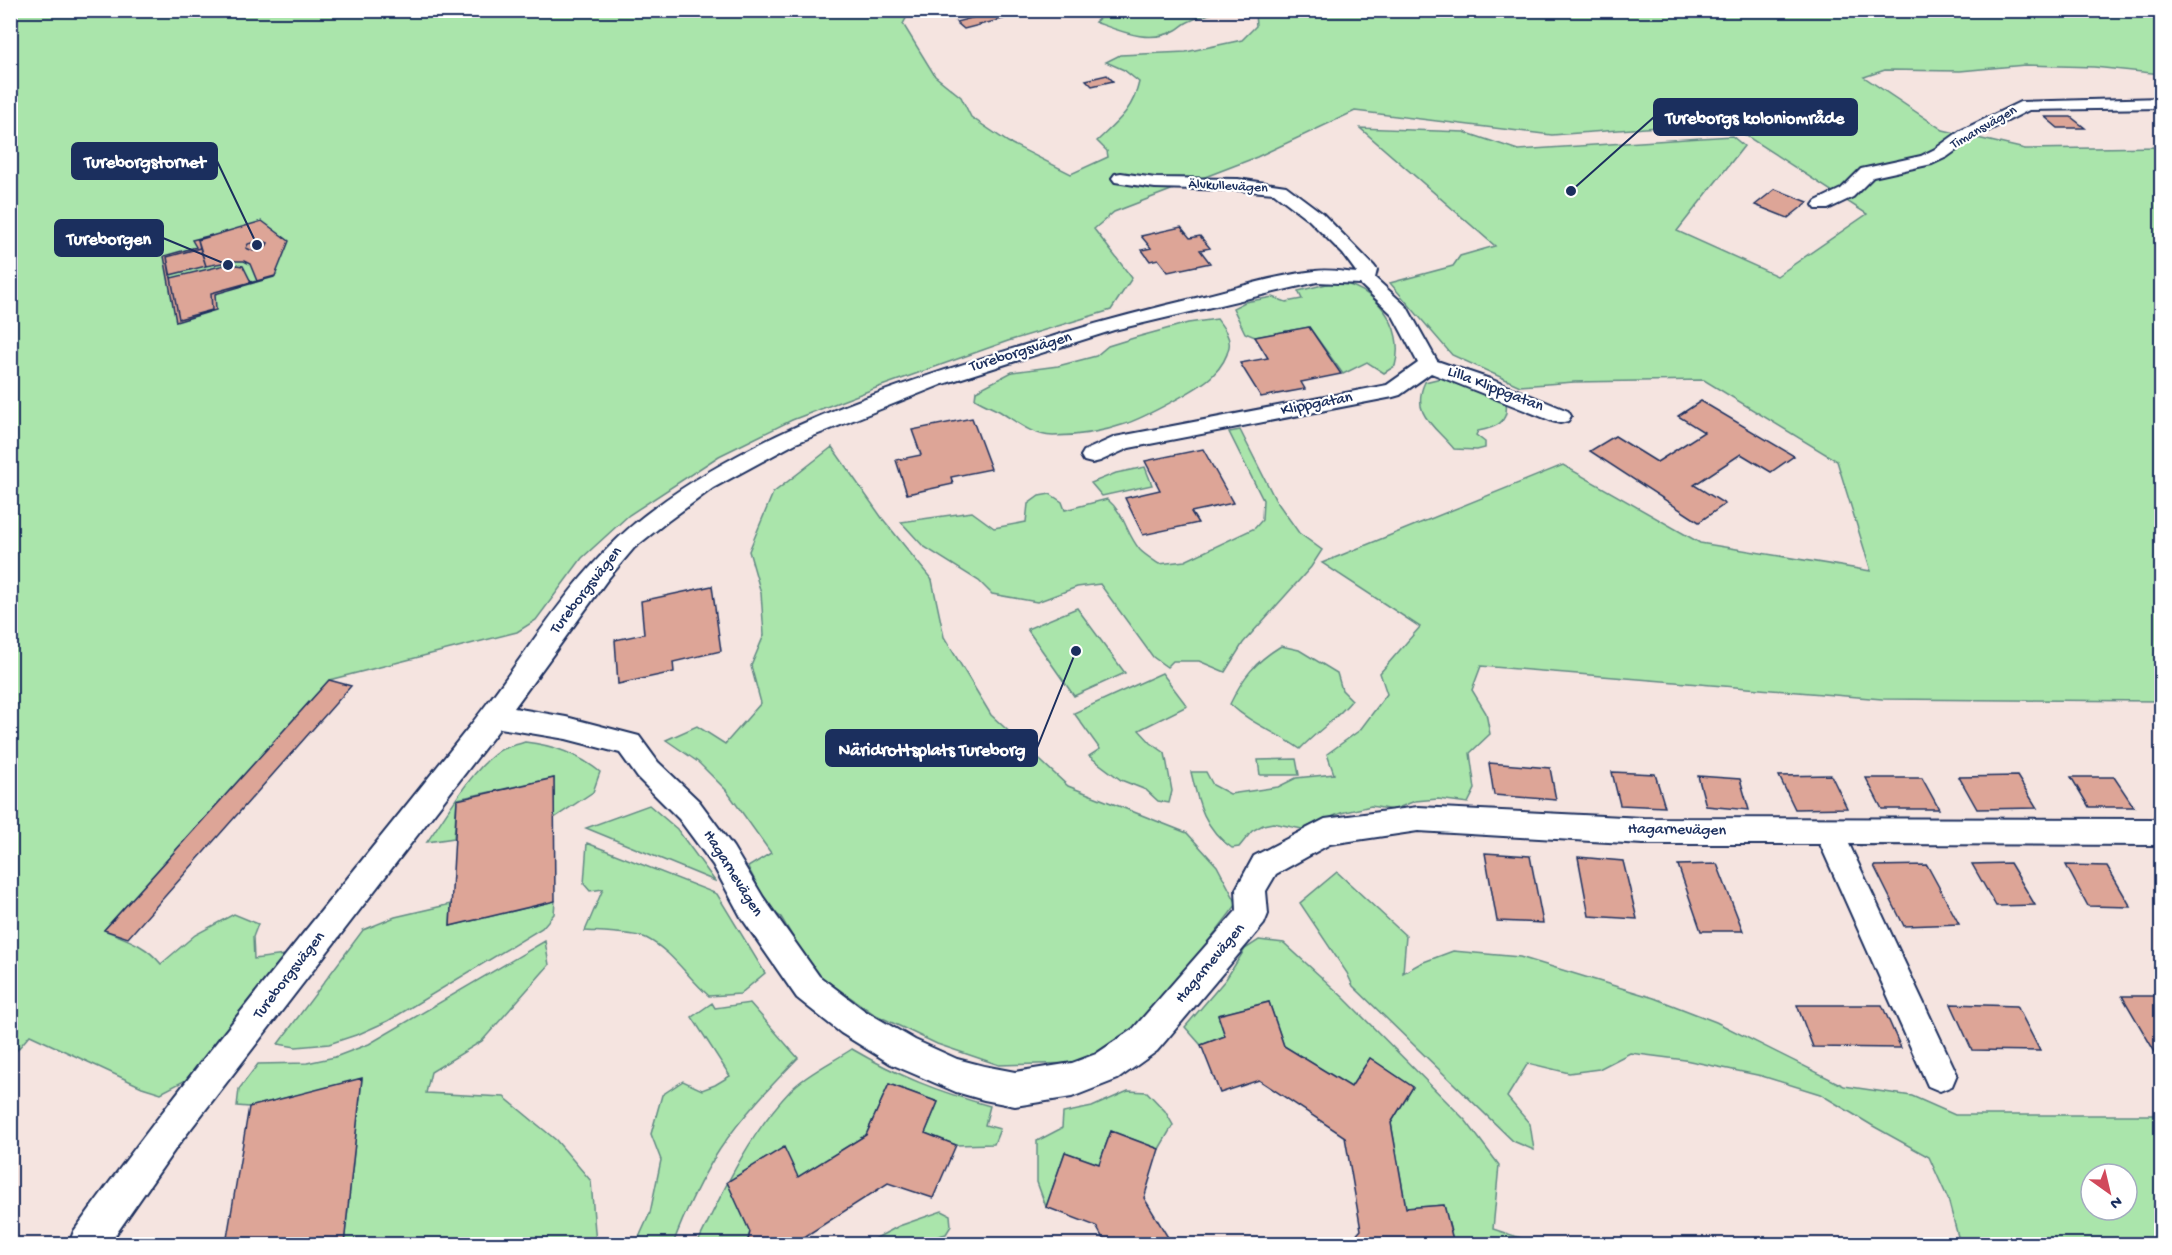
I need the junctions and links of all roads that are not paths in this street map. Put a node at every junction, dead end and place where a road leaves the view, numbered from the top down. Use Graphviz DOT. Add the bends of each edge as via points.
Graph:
graph roads {
  1 [pos="2162,103"];
  2 [pos="1121,178"];
  3 [pos="1822,205"];
  4 [pos="1365,279"];
  5 [pos="1429,365"];
  6 [pos="1560,416"];
  7 [pos="1092,456"];
  8 [pos="494,716"];
  9 [pos="1829,832"];
  10 [pos="2162,832"];
  11 [pos="1940,1074"];
  12 [pos="87,1245"];
  1 -- 3 [label="street, Timansvägen" via="2026,105 1926,160 1867,173 1847,194"];
  2 -- 4 [label="street, Älvkullevägen" via="1147,184 1231,184 1282,190 1355,256 1367,270"];
  4 -- 5 [label="street" via="1400,311"];
  4 -- 8 [label="street, Tureborgsvägen" via="1317,276 1107,326 936,379 788,438 705,483 626,542 591,583"];
  5 -- 6 [label="street, Lilla Klippgatan"];
  5 -- 7 [label="street, Klippgatan" via="1393,390 1123,442"];
  8 -- 9 [label="street, Hagarnevägen" via="629,744 648,770 689,810 723,856 752,907 808,987 903,1052 956,1075 1015,1089 1089,1074 1145,1040 1253,914 1251,889 1265,865 1325,832 1418,819 1643,831"];
  8 -- 12 [label="street, Tureborgsvägen" via="164,1136"];
  9 -- 10 [label="street, Hagarnevägen"];
  9 -- 11 [label="street"];
}
